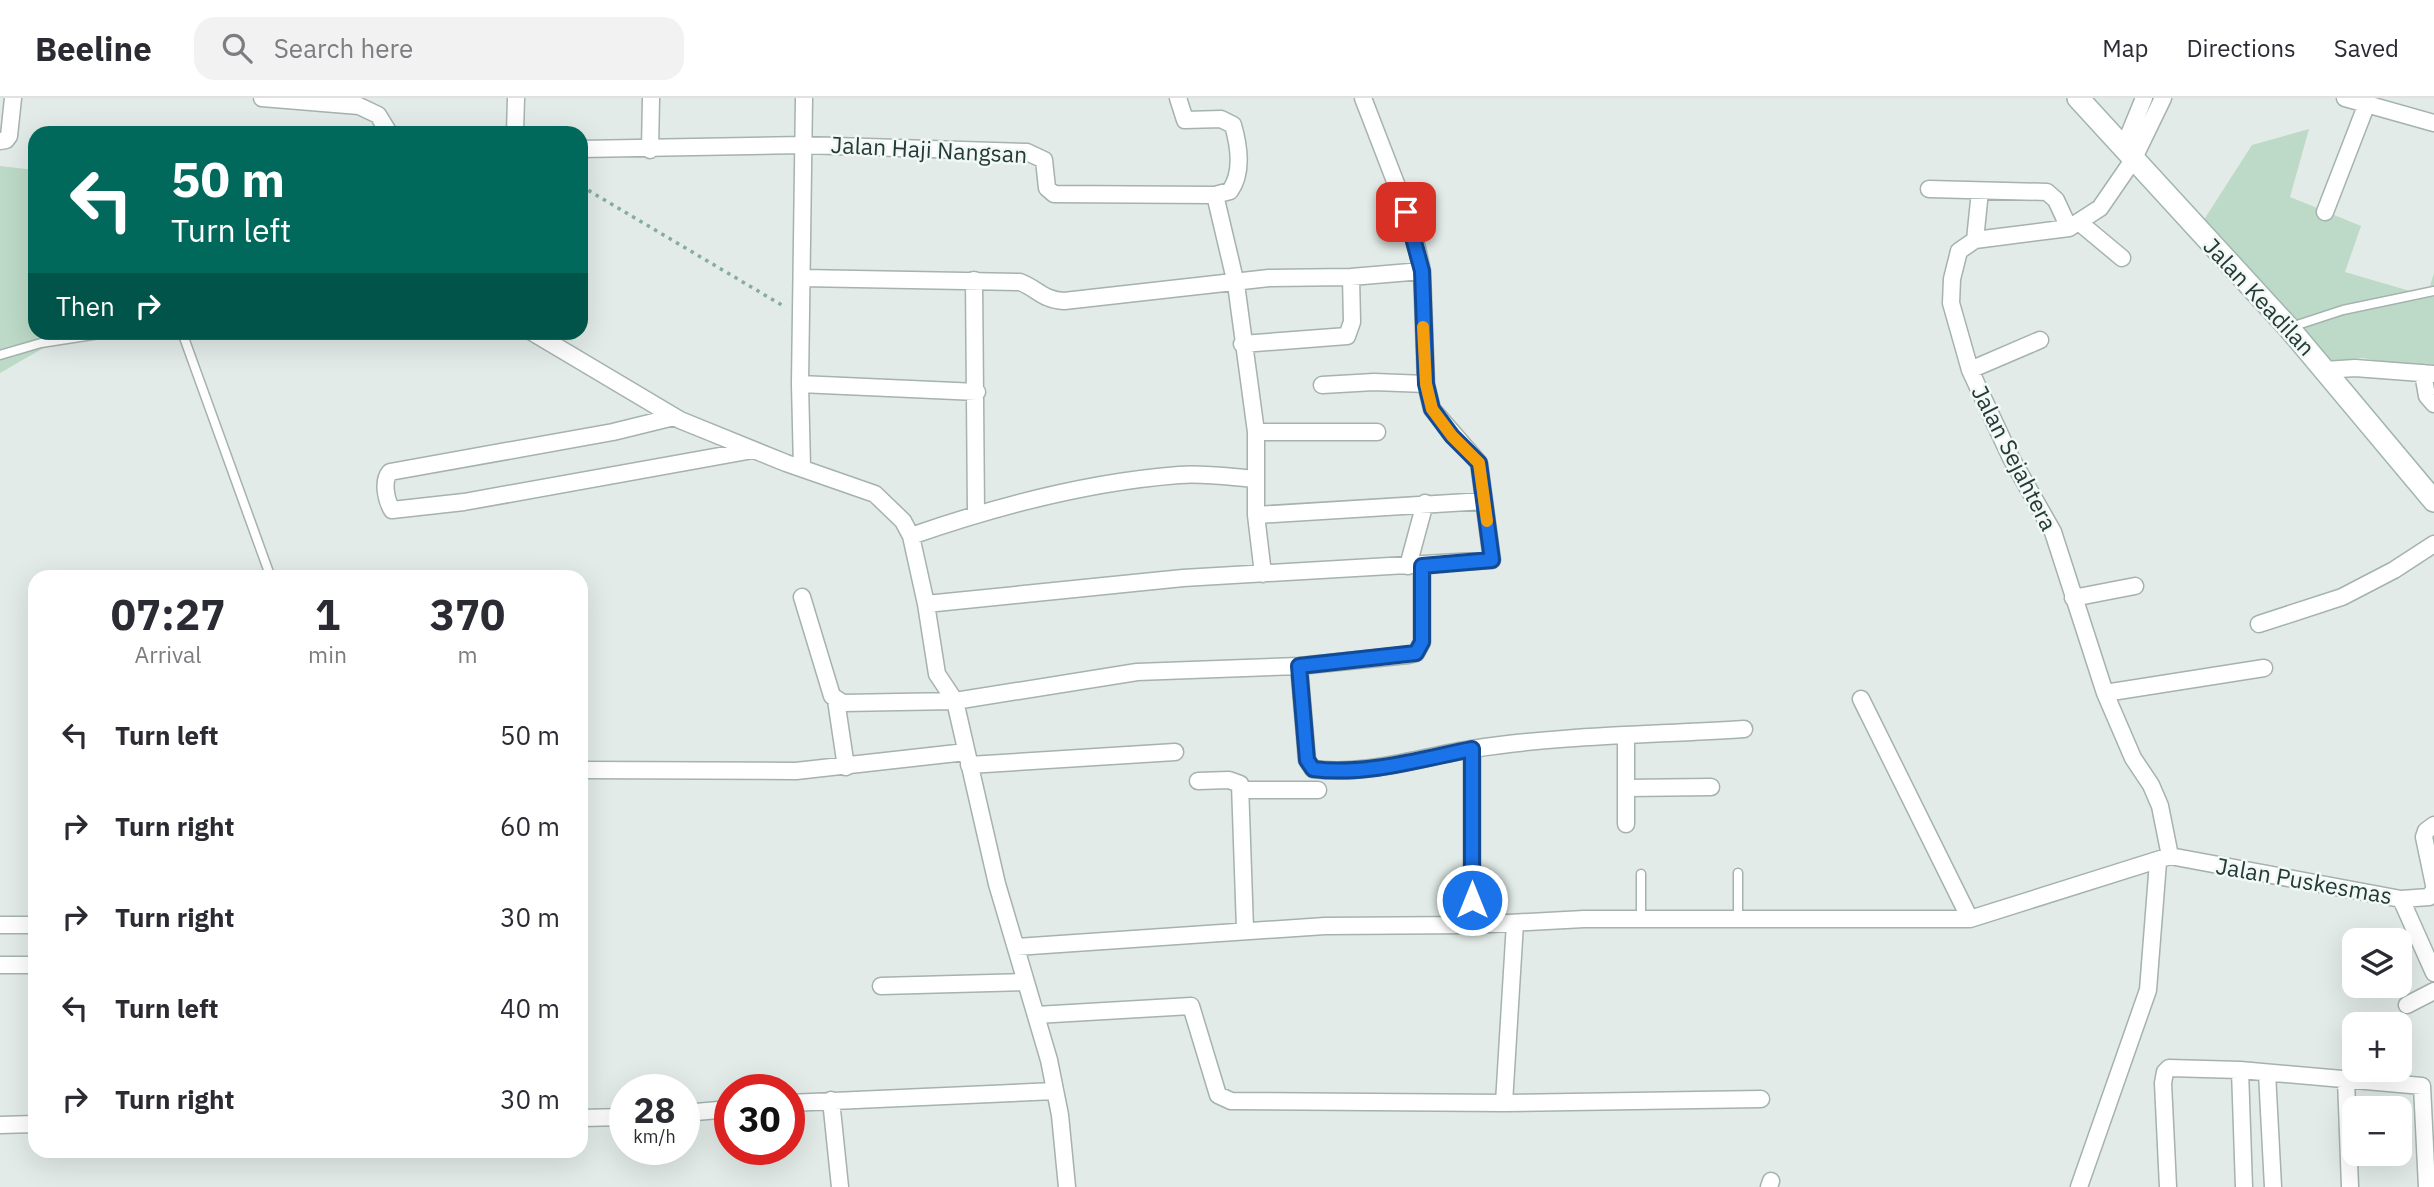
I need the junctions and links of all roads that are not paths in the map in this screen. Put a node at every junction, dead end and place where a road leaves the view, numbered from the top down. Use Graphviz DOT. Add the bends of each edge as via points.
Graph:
graph roads {
  1 [pos="13,98"];
  2 [pos="262,98"];
  3 [pos="379,98"];
  4 [pos="516,98"];
  5 [pos="651,98"];
  6 [pos="804,98"];
  7 [pos="1178,98"];
  8 [pos="1363,98"];
  9 [pos="2144,98"];
  10 [pos="2163,98"];
  11 [pos="2345,98"];
  12 [pos="2079,99"];
  13 [pos="2366,106"];
  14 [pos="378,115"];
  15 [pos="2434,123"];
  16 [pos="385,126"];
  17 [pos="515,126"];
  18 [pos="0,141"];
  19 [pos="803,145"];
  20 [pos="588,149"];
  21 [pos="650,150"];
  22 [pos="2128,155"];
  23 [pos="1929,188"];
  24 [pos="1980,191"];
  25 [pos="1215,195"];
  26 [pos="2325,212"];
  27 [pos="2075,225"];
  28 [pos="1975,240"];
  29 [pos="2122,258"];
  30 [pos="1422,271"];
  31 [pos="1351,277"];
  32 [pos="802,278"];
  33 [pos="974,280"];
  34 [pos="1236,284"];
  35 [pos="2434,291"];
  36 [pos="2289,328"];
  37 [pos="60,340"];
  38 [pos="185,340"];
  39 [pos="545,340"];
  40 [pos="2040,340"];
  41 [pos="1242,344"];
  42 [pos="0,355"];
  43 [pos="1970,370"];
  44 [pos="2325,370"];
  45 [pos="2429,374"];
  46 [pos="800,384"];
  47 [pos="1426,384"];
  48 [pos="1322,385"];
  49 [pos="976,392"];
  50 [pos="2434,404"];
  51 [pos="674,417"];
  52 [pos="1256,432"];
  53 [pos="1377,432"];
  54 [pos="754,450"];
  55 [pos="802,468"];
  56 [pos="1255,479"];
  57 [pos="1485,501"];
  58 [pos="2434,501"];
  59 [pos="1425,503"];
  60 [pos="976,513"];
  61 [pos="1256,515"];
  62 [pos="911,536"];
  63 [pos="2434,544"];
  64 [pos="1415,566"];
  65 [pos="268,570"];
  66 [pos="1263,574"];
  67 [pos="2135,586"];
  68 [pos="803,597"];
  69 [pos="2073,598"];
  70 [pos="926,604"];
  71 [pos="2259,624"];
  72 [pos="1299,666"];
  73 [pos="2264,668"];
  74 [pos="2105,694"];
  75 [pos="1861,699"];
  76 [pos="836,700"];
  77 [pos="955,701"];
  78 [pos="1744,729"];
  79 [pos="1626,736"];
  80 [pos="1472,749"];
  81 [pos="1175,752"];
  82 [pos="967,759"];
  83 [pos="846,767"];
  84 [pos="588,770"];
  85 [pos="1198,781"];
  86 [pos="1711,787"];
  87 [pos="1626,788"];
  88 [pos="1242,790"];
  89 [pos="1318,790"];
  90 [pos="1626,824"];
  91 [pos="2434,825"];
  92 [pos="2164,859"];
  93 [pos="1738,873"];
  94 [pos="1641,874"];
  95 [pos="2434,887"];
  96 [pos="2401,899"];
  97 [pos="1641,919"];
  98 [pos="1970,919"];
  99 [pos="1738,920"];
  100 [pos="1515,923"];
  101 [pos="0,925"];
  102 [pos="28,925"];
  103 [pos="1472,925"];
  104 [pos="1245,929"];
  105 [pos="1016,947"];
  106 [pos="0,965"];
  107 [pos="28,965"];
  108 [pos="2434,973"];
  109 [pos="1024,982"];
  110 [pos="881,986"];
  111 [pos="2434,991"];
  112 [pos="2407,1005"];
  113 [pos="1035,1015"];
  114 [pos="2240,1070"];
  115 [pos="2267,1073"];
  116 [pos="2342,1079"];
  117 [pos="2346,1082"];
  118 [pos="2389,1082"];
  119 [pos="1055,1091"];
  120 [pos="1761,1099"];
  121 [pos="831,1100"];
  122 [pos="805,1102"];
  123 [pos="1504,1103"];
  124 [pos="609,1117"];
  125 [pos="588,1118"];
  126 [pos="28,1124"];
  127 [pos="0,1125"];
  128 [pos="840,1187"];
  129 [pos="1067,1187"];
  130 [pos="2079,1187"];
  131 [pos="2168,1187"];
  132 [pos="2244,1187"];
  133 [pos="2273,1187"];
  134 [pos="2350,1187"];
  135 [pos="2427,1187"];
  1 -- 18 [label="street" via="9,136"];
  2 -- 14 [label="street" via="359,106"];
  3 -- 14 [label="street"];
  4 -- 17 [label="street"];
  5 -- 21 [label="street"];
  6 -- 19 [label="street"];
  7 -- 25 [label="street" via="1185,120 1221,119 1233,125 1238,180 1230,191"];
  8 -- 30 [label="street" via="1400,194"];
  9 -- 22 [label="street"];
  10 -- 22 [label="street"];
  11 -- 13 [label="street"];
  12 -- 22 [label="main road, Jalan Keadilan"];
  13 -- 15 [label="street"];
  13 -- 26 [label="street"];
  14 -- 16 [label="street"];
  19 -- 21 [label="street, Jalan Haji Nangsan"];
  19 -- 25 [label="street, Jalan Haji Nangsan" via="1027,152 1044,160 1047,188 1054,194"];
  19 -- 32 [label="street"];
  20 -- 21 [label="street, Jalan Haji Nangsan"];
  22 -- 27 [label="street" via="2100,208"];
  22 -- 36 [label="main road, Jalan Keadilan"];
  23 -- 24 [label="street"];
  24 -- 27 [label="street" via="2047,192"];
  24 -- 28 [label="street"];
  25 -- 34 [label="street"];
  27 -- 28 [label="street"];
  27 -- 29 [label="street"];
  28 -- 43 [label="street, Jalan Sejahtera" via="1959,251 1951,303"];
  30 -- 31 [label="street"];
  30 -- 47 [label="street"];
  31 -- 34 [label="street" via="1269,278"];
  31 -- 41 [label="street" via="1352,323 1347,336"];
  32 -- 33 [label="street"];
  32 -- 46 [label="street"];
  33 -- 34 [label="street" via="1020,282 1043,298 1064,301"];
  33 -- 49 [label="street"];
  34 -- 41 [label="street"];
  35 -- 36 [label="lane" via="2343,310"];
  36 -- 44 [label="main road, Jalan Keadilan"];
  37 -- 42 [label="lane"];
  38 -- 65 [label="lane"];
  39 -- 51 [label="street"];
  40 -- 43 [label="street"];
  41 -- 52 [label="street"];
  43 -- 69 [label="street, Jalan Sejahtera" via="2011,458 2053,532"];
  44 -- 45 [label="street"];
  44 -- 58 [label="main road, Jalan Keadilan"];
  45 -- 50 [label="street" via="2427,396"];
  46 -- 49 [label="street"];
  46 -- 55 [label="street"];
  47 -- 48 [label="street"];
  47 -- 57 [label="street" via="1438,420 1479,463"];
  49 -- 60 [label="street"];
  51 -- 54 [label="street"];
  51 -- 54 [label="street" via="390,472 385,482 389,506 400,510 464,502"];
  52 -- 53 [label="street"];
  52 -- 56 [label="street"];
  54 -- 55 [label="street"];
  55 -- 62 [label="street" via="875,494 895,511"];
  56 -- 60 [label="street" via="1182,474 1068,492"];
  56 -- 61 [label="street"];
  57 -- 59 [label="street"];
  57 -- 64 [label="street" via="1492,560"];
  59 -- 61 [label="street"];
  59 -- 64 [label="street"];
  60 -- 62 [label="street"];
  61 -- 66 [label="street"];
  62 -- 70 [label="street"];
  63 -- 71 [label="street" via="2342,597"];
  64 -- 66 [label="street"];
  64 -- 72 [label="street" via="1422,642 1416,653"];
  66 -- 70 [label="street"];
  67 -- 69 [label="street"];
  68 -- 76 [label="street"];
  69 -- 74 [label="street, Jalan Sejahtera"];
  70 -- 77 [label="street" via="936,674"];
  72 -- 77 [label="street" via="1138,672"];
  72 -- 80 [label="street" via="1307,760 1313,769 1401,764"];
  73 -- 74 [label="street"];
  74 -- 92 [label="street, Jalan Sejahtera" via="2160,807"];
  75 -- 98 [label="street"];
  76 -- 77 [label="street"];
  76 -- 83 [label="street"];
  77 -- 82 [label="street"];
  78 -- 79 [label="street"];
  79 -- 80 [label="street"];
  79 -- 87 [label="street"];
  80 -- 103 [label="street"];
  81 -- 82 [label="street"];
  82 -- 83 [label="street"];
  82 -- 105 [label="street"];
  83 -- 84 [label="street" via="723,773"];
  85 -- 88 [label="street" via="1236,781"];
  86 -- 87 [label="street"];
  87 -- 90 [label="street"];
  88 -- 89 [label="street"];
  88 -- 104 [label="street"];
  91 -- 95 [label="street, Jalan Puskesmas" via="2424,837"];
  92 -- 96 [label="street, Jalan Puskesmas"];
  92 -- 98 [label="street"];
  92 -- 130 [label="street, Jalan Sejahtera" via="2148,990"];
  93 -- 99 [label="lane"];
  94 -- 97 [label="lane"];
  95 -- 96 [label="street, Jalan Puskesmas" via="2429,897"];
  96 -- 108 [label="street"];
  97 -- 99 [label="street"];
  97 -- 100 [label="street"];
  98 -- 99 [label="street"];
  100 -- 103 [label="street"];
  100 -- 123 [label="street"];
  101 -- 102 [label="street"];
  103 -- 104 [label="street"];
  104 -- 105 [label="street"];
  105 -- 109 [label="street"];
  106 -- 107 [label="street"];
  109 -- 110 [label="street"];
  109 -- 113 [label="street"];
  111 -- 112 [label="street"];
  113 -- 119 [label="street"];
  113 -- 123 [label="street" via="1191,1006 1218,1096 1227,1101"];
  114 -- 115 [label="street"];
  114 -- 131 [label="street" via="2169,1068 2165,1072"];
  114 -- 132 [label="street"];
  115 -- 116 [label="street"];
  115 -- 133 [label="street"];
  117 -- 134 [label="street"];
  118 -- 135 [label="street" via="2418,1084 2423,1090"];
  119 -- 121 [label="street"];
  119 -- 129 [label="street"];
  120 -- 123 [label="street"];
  121 -- 122 [label="street"];
  121 -- 128 [label="street"];
  124 -- 125 [label="street"];
  126 -- 127 [label="street"];
}
